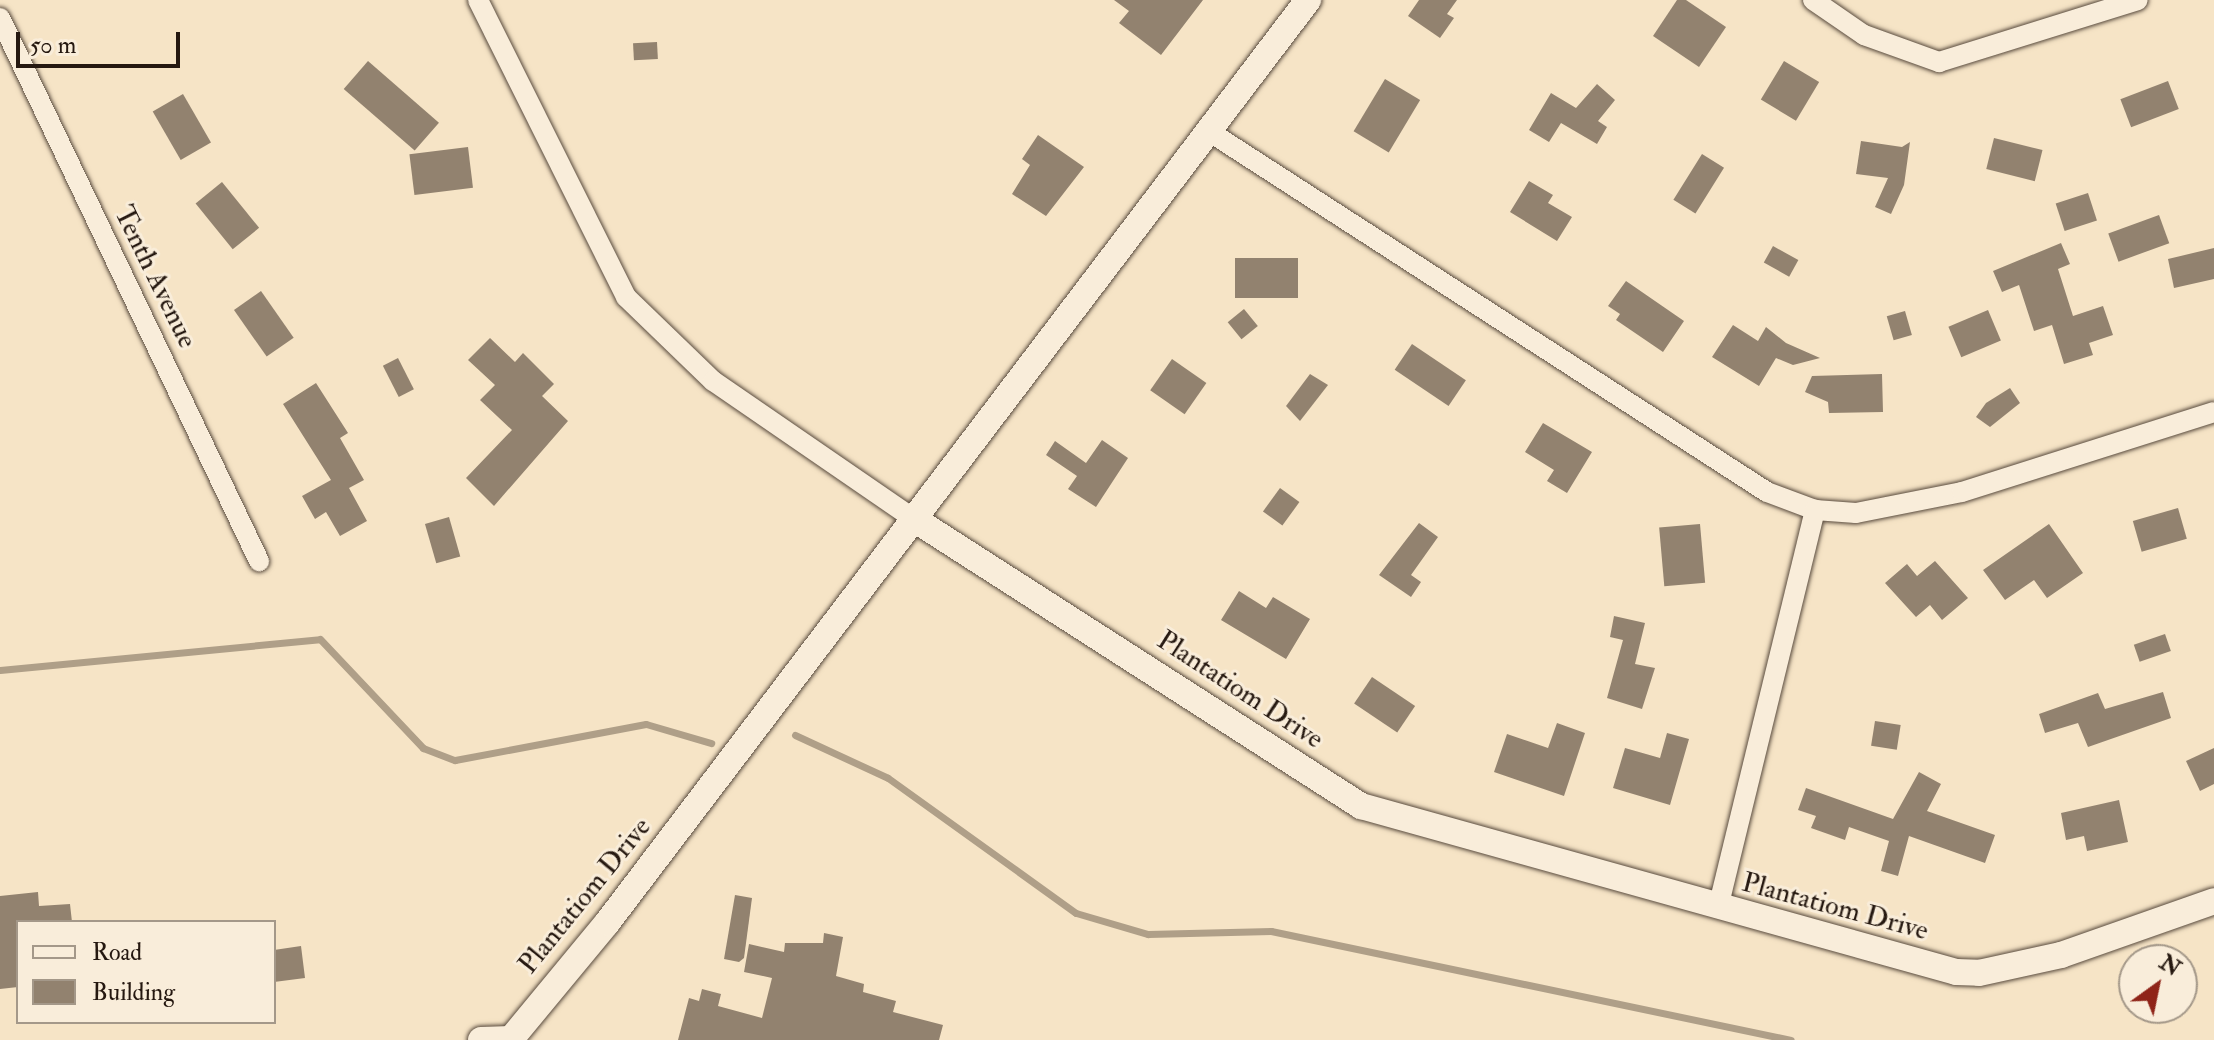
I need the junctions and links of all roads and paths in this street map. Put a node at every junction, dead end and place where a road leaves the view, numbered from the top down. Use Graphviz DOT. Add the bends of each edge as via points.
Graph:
graph roads {
  1 [pos="478,0"];
  2 [pos="1308,0"];
  3 [pos="1813,0"];
  4 [pos="2138,0"];
  5 [pos="0,18"];
  6 [pos="1210,132"];
  7 [pos="2214,412"];
  8 [pos="1815,510"];
  9 [pos="917,521"];
  10 [pos="259,561"];
  11 [pos="2214,901"];
  12 [pos="1718,908"];
  13 [pos="512,1039"];
  14 [pos="481,1040"];
  1 -- 9 [label="street" via="626,297 713,381"];
  2 -- 6 [label="street"];
  3 -- 4 [label="street" via="1864,35 1939,62"];
  5 -- 10 [label="street, Tenth Avenue"];
  6 -- 8 [label="street" via="1767,492"];
  6 -- 9 [label="street"];
  7 -- 8 [label="street" via="1962,492 1856,513"];
  8 -- 12 [label="street"];
  9 -- 12 [label="street, Plantatiom Drive" via="1361,806"];
  9 -- 13 [label="street, Plantatiom Drive"];
  11 -- 12 [label="street, Plantatiom Drive" via="2061,955 1979,973 1956,972"];
  13 -- 14 [label="street, Plantatiom Drive"];
}
